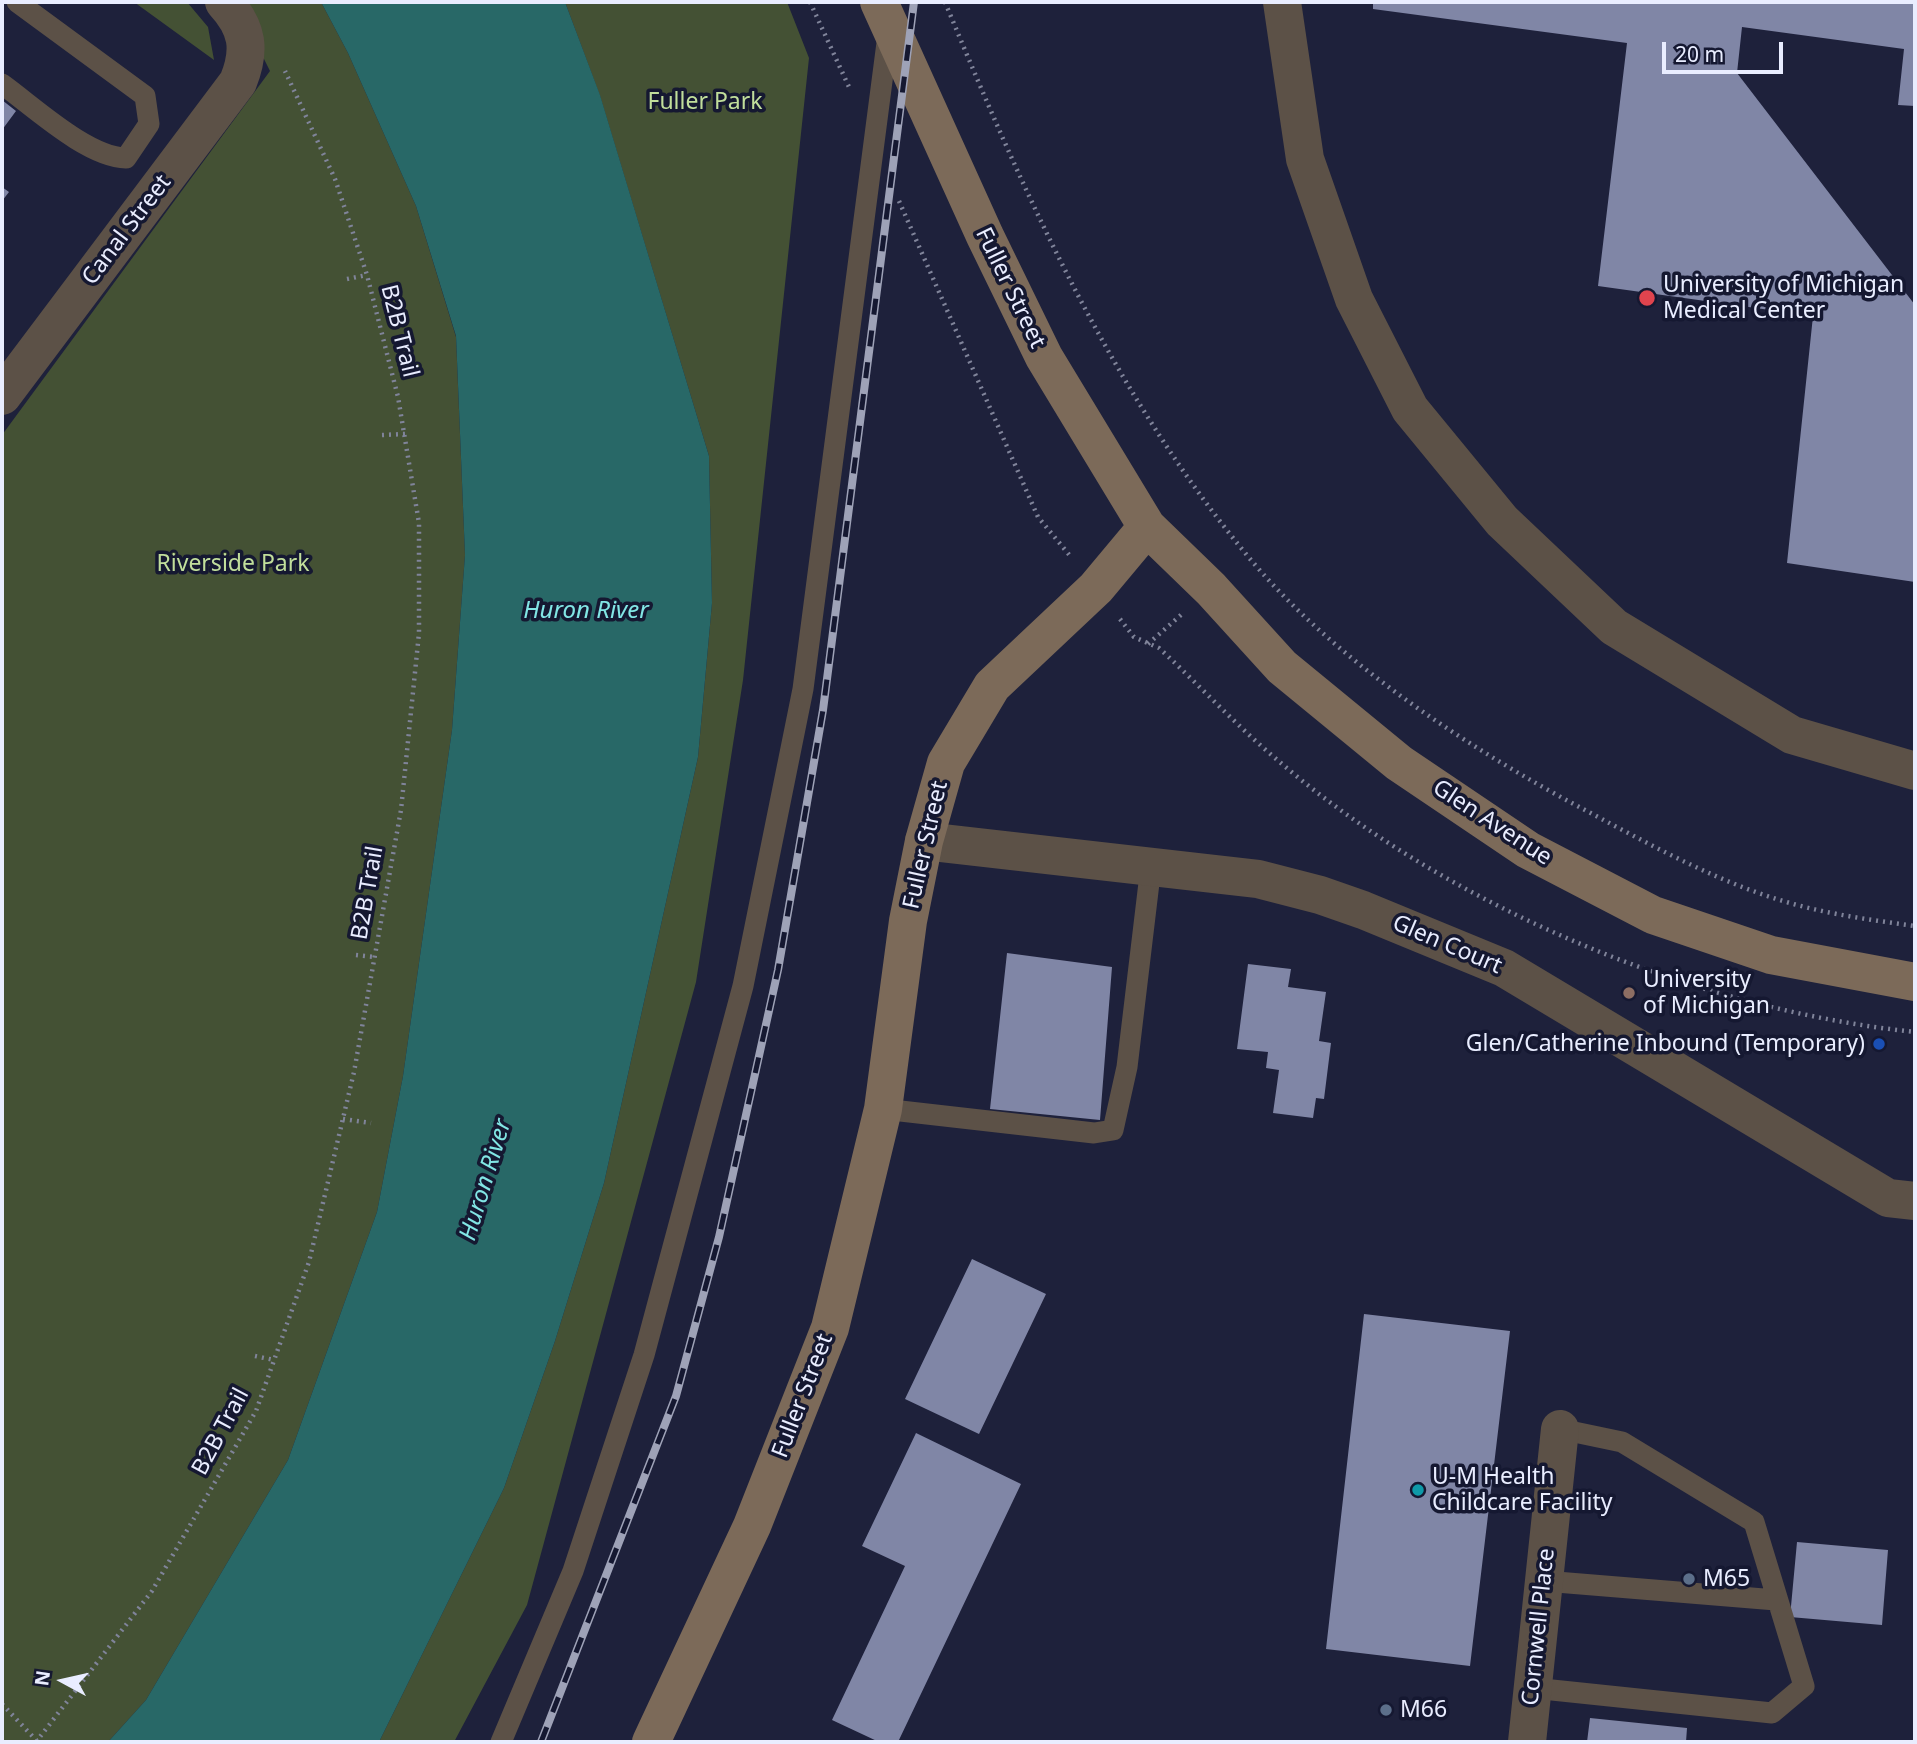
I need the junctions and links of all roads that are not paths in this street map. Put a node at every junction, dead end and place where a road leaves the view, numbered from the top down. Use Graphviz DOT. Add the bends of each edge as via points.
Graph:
graph roads {
  1 [pos="16,2"];
  2 [pos="224,2"];
  3 [pos="879,2"];
  4 [pos="892,2"];
  5 [pos="1282,2"];
  6 [pos="2,84"];
  7 [pos="2,396"];
  8 [pos="1147,527"];
  9 [pos="1915,771"];
  10 [pos="924,841"];
  11 [pos="1151,866"];
  12 [pos="1915,982"];
  13 [pos="883,1109"];
  14 [pos="1915,1202"];
  15 [pos="1560,1429"];
  16 [pos="1544,1581"];
  17 [pos="1776,1600"];
  18 [pos="1533,1688"];
  19 [pos="500,1742"];
  20 [pos="651,1742"];
  21 [pos="1527,1742"];
  1 -- 6 [label="lane" via="145,96 149,124 126,158 112,158 92,149"];
  2 -- 7 [label="street, Canal Street" via="263,59 238,82"];
  3 -- 8 [label="main road, Fuller Street" via="1044,357"];
  4 -- 19 [label="lane" via="803,689 743,986 644,1354 573,1571"];
  5 -- 9 [label="street" via="1305,159 1353,299 1410,409 1493,511 1614,627 1792,735"];
  8 -- 10 [label="main road, Fuller Street" via="1096,588 992,686 946,763"];
  8 -- 12 [label="main road, Glen Avenue" via="1282,667 1399,763 1528,850 1653,915 1731,942 1771,955"];
  10 -- 11 [label="street, Glen Court"];
  10 -- 13 [label="main road, Fuller Street" via="908,921"];
  11 -- 13 [label="lane" via="1127,1067 1113,1130 1094,1133"];
  11 -- 14 [label="street, Glen Court" via="1258,879 1320,895 1504,968 1888,1198"];
  13 -- 20 [label="main road, Fuller Street" via="830,1328 752,1526"];
  15 -- 16 [label="street, Cornwell Place"];
  15 -- 17 [label="lane" via="1622,1442 1754,1522"];
  16 -- 17 [label="lane"];
  16 -- 18 [label="street, Cornwell Place"];
  17 -- 18 [label="lane" via="1804,1686 1772,1713"];
  18 -- 21 [label="street, Cornwell Place"];
}
